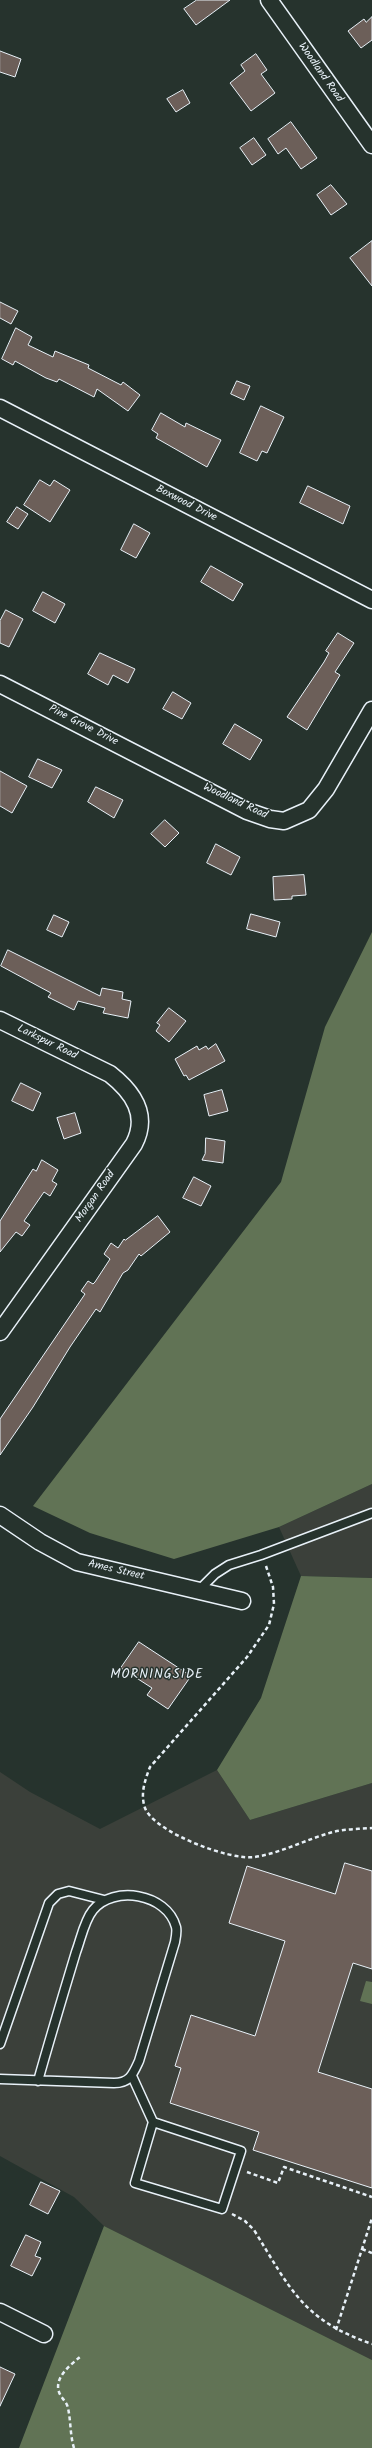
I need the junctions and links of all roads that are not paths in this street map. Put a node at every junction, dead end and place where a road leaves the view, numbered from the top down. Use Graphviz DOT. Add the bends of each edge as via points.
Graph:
graph roads {
  1 [pos="269,0"];
  2 [pos="372,145"];
  3 [pos="0,408"];
  4 [pos="372,600"];
  5 [pos="0,684"];
  6 [pos="372,710"];
  7 [pos="165,769"];
  8 [pos="0,1020"];
  9 [pos="94,1066"];
  10 [pos="0,1332"];
  11 [pos="372,1513"];
  12 [pos="0,1515"];
  13 [pos="198,1590"];
  14 [pos="242,1601"];
  15 [pos="104,1900"];
  16 [pos="0,2044"];
  17 [pos="132,2076"];
  18 [pos="0,2079"];
  19 [pos="38,2080"];
  20 [pos="153,2122"];
  21 [pos="0,2312"];
  22 [pos="44,2334"];
  1 -- 2 [label="street, Woodland Road"];
  3 -- 4 [label="street, Boxwood Drive"];
  5 -- 7 [label="street, Pine Grove Drive"];
  6 -- 7 [label="street, Woodland Road" via="326,789 309,810 284,821 270,819 247,810"];
  8 -- 9 [label="street, Larkspur Road"];
  9 -- 10 [label="street, Morgan Road" via="122,1083 137,1104 140,1127 137,1137"];
  11 -- 13 [label="lane" via="229,1565"];
  12 -- 13 [label="street, Ames Street" via="40,1542 77,1562"];
  13 -- 14 [label="street, Ames Street"];
  15 -- 16 [label="lane" via="69,1891 58,1894 49,1903"];
  15 -- 17 [label="lane" via="126,1894 159,1905 170,1915 176,1928 175,1942 139,2061"];
  15 -- 19 [label="lane" via="88,1918"];
  17 -- 19 [label="lane" via="122,2083"];
  17 -- 20 [label="lane"];
  18 -- 19 [label="lane"];
  20 -- 20 [label="lane" via="135,2183 222,2209 241,2151"];
  21 -- 22 [label="street"];
}
